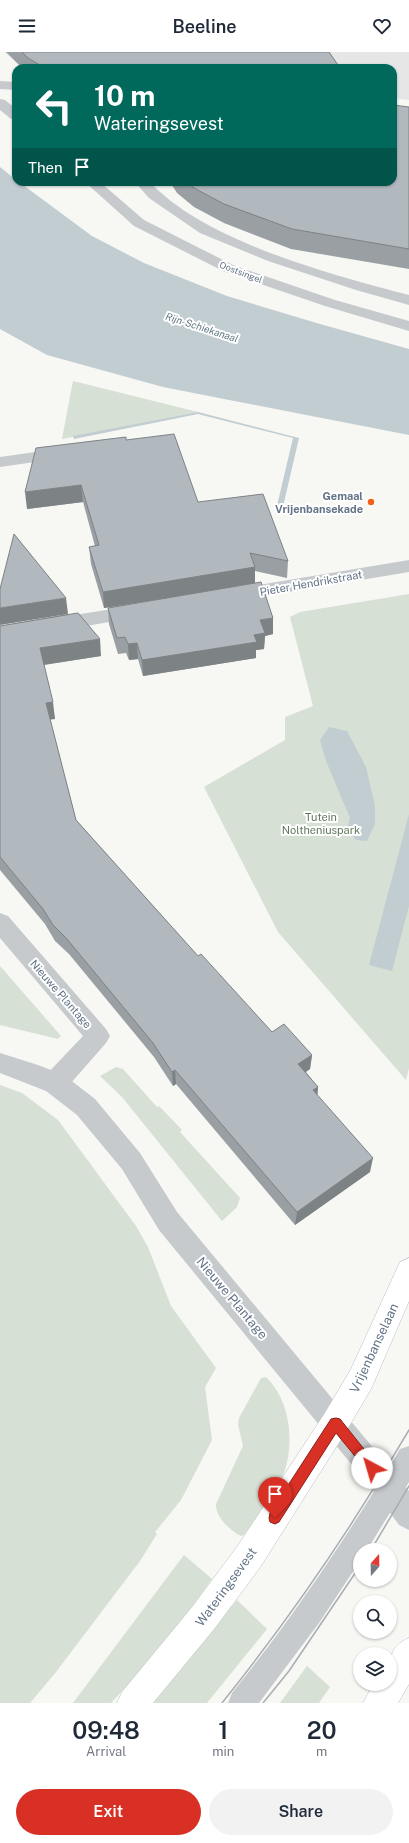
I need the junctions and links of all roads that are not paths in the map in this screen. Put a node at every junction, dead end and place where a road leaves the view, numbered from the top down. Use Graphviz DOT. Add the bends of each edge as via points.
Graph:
graph roads {
  1 [pos="0,85"];
  2 [pos="12,86"];
  3 [pos="0,103"];
  4 [pos="12,113"];
  5 [pos="97,186"];
  6 [pos="146,186"];
  7 [pos="409,300"];
  8 [pos="409,326"];
  9 [pos="79,451"];
  10 [pos="0,462"];
  11 [pos="409,566"];
  12 [pos="219,598"];
  13 [pos="156,608"];
  14 [pos="0,634"];
  15 [pos="0,922"];
  16 [pos="0,1063"];
  17 [pos="55,1083"];
  18 [pos="409,1271"];
  19 [pos="336,1424"];
  20 [pos="409,1458"];
  21 [pos="390,1489"];
  22 [pos="409,1515"];
  23 [pos="409,1653"];
  24 [pos="133,1703"];
  25 [pos="242,1703"];
  26 [pos="379,1703"];
  1 -- 2 [label="street"];
  3 -- 4 [label="street"];
  5 -- 8 [label="street, Oostsingel" via="139,223 228,268 330,303"];
  6 -- 7 [label="street" via="154,195 205,230 273,258"];
  9 -- 10 [label="street"];
  11 -- 12 [label="street, Pieter Hendrikstraat"];
  13 -- 14 [label="street"];
  15 -- 17 [label="street, Nieuwe Plantage" via="98,1036"];
  16 -- 17 [label="street, Nieuwe Plantage"];
  17 -- 19 [label="street, Nieuwe Plantage" via="86,1107 120,1146 168,1221"];
  18 -- 19 [label="main road, Vrijenbanselaan" via="361,1379"];
  19 -- 21 [label="street, Nieuwe Plantage"];
  19 -- 24 [label="main road, Wateringsevest" via="250,1555 204,1617"];
  20 -- 21 [label="lane"];
  21 -- 22 [label="street, Nieuwe Plantage"];
  21 -- 25 [label="lane" via="356,1546 311,1612"];
  23 -- 26 [label="main road"];
}
